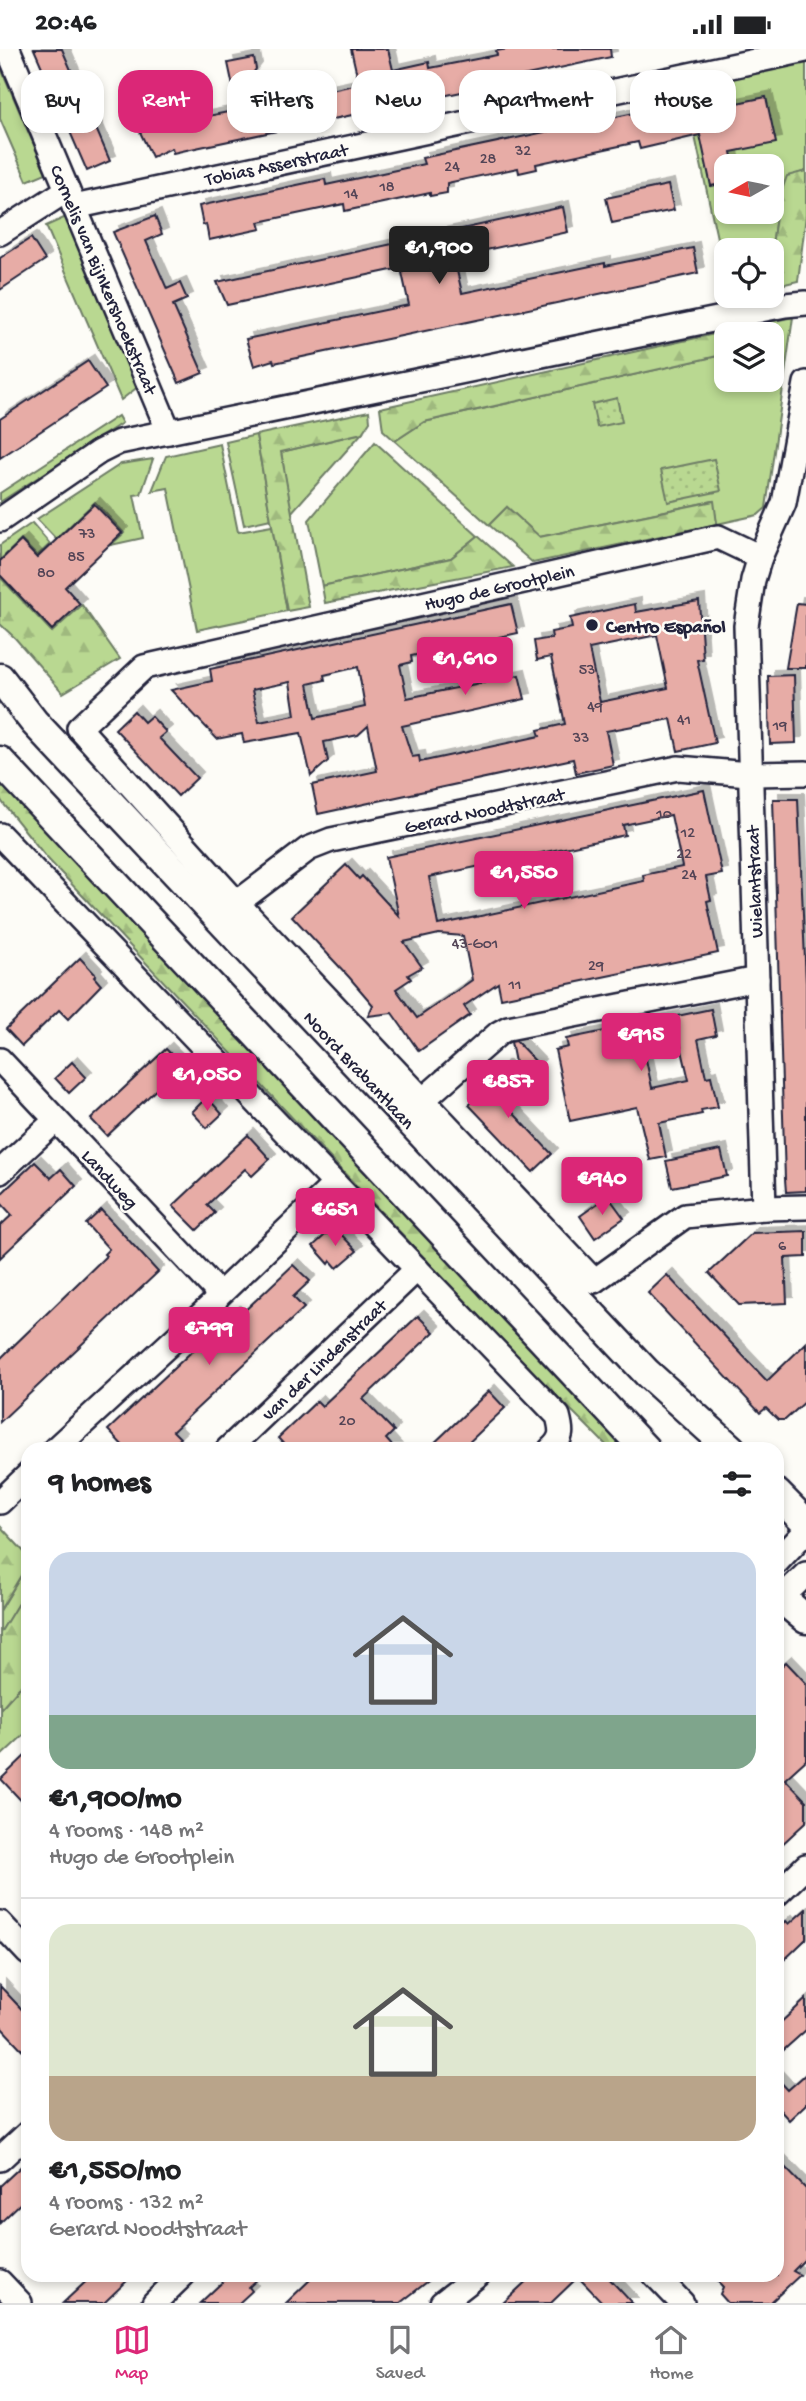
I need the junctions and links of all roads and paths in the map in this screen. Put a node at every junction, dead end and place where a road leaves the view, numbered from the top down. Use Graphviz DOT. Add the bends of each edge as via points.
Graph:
graph roads {
  1 [pos="8,49"];
  2 [pos="806,50"];
  3 [pos="71,198"];
  4 [pos="0,233"];
  5 [pos="806,303"];
  6 [pos="806,383"];
  7 [pos="169,432"];
  8 [pos="0,520"];
  9 [pos="760,557"];
  10 [pos="0,678"];
  11 [pos="79,729"];
  12 [pos="0,761"];
  13 [pos="806,773"];
  14 [pos="749,774"];
  15 [pos="0,835"];
  16 [pos="237,903"];
  17 [pos="757,979"];
  18 [pos="0,1060"];
  19 [pos="424,1099"];
  20 [pos="56,1120"];
  21 [pos="0,1172"];
  22 [pos="335,1184"];
  23 [pos="806,1207"];
  24 [pos="764,1208"];
  25 [pos="417,1269"];
  26 [pos="217,1297"];
  27 [pos="72,1442"];
  28 [pos="235,1442"];
  29 [pos="558,1442"];
  30 [pos="638,1442"];
  31 [pos="723,1442"];
  32 [pos="21,1482"];
  33 [pos="784,1501"];
  34 [pos="0,1502"];
  35 [pos="806,1523"];
  36 [pos="806,1531"];
  37 [pos="784,1555"];
  38 [pos="806,1574"];
  39 [pos="784,1594"];
  40 [pos="784,1603"];
  41 [pos="806,1619"];
  42 [pos="806,1866"];
  43 [pos="784,1887"];
  44 [pos="0,1923"];
  45 [pos="21,1946"];
  46 [pos="21,2140"];
  47 [pos="0,2159"];
  48 [pos="0,2282"];
  49 [pos="176,2282"];
  50 [pos="469,2282"];
  51 [pos="662,2282"];
  52 [pos="20,2303"];
  53 [pos="154,2303"];
  54 [pos="442,2303"];
  55 [pos="682,2303"];
  1 -- 3 [label="street, Cornelis van Bijnkershoekstraat"];
  2 -- 3 [label="street, Tobias Asserstraat"];
  3 -- 4 [label="street"];
  3 -- 7 [label="street, Cornelis van Bijnkershoekstraat"];
  5 -- 7 [label="street"];
  6 -- 9 [label="street" via="785,503"];
  7 -- 8 [label="street" via="119,442 99,452"];
  9 -- 11 [label="street, Hugo de Grootplein" via="718,537 144,667"];
  9 -- 14 [label="street, Wielantstraat" via="746,626"];
  10 -- 31 [label="main road, Noord Brabantlaan" via="34,722 647,1373"];
  11 -- 16 [label="street, Noord Brabantlaan"];
  12 -- 30 [label="main road"];
  13 -- 14 [label="street, Gerard Noodtstraat"];
  14 -- 16 [label="street, Gerard Noodtstraat" via="678,768 331,841 308,849"];
  14 -- 17 [label="street, Wielantstraat"];
  15 -- 22 [label="street"];
  16 -- 19 [label="street, Noord Brabantlaan"];
  17 -- 19 [label="street" via="508,1028"];
  17 -- 24 [label="street, Wielantstraat"];
  18 -- 20 [label="street, Landweg"];
  19 -- 24 [label="street, Noord Brabantlaan" via="594,1281 685,1216"];
  20 -- 21 [label="street"];
  20 -- 26 [label="street, Landweg" via="214,1287"];
  22 -- 25 [label="street"];
  22 -- 26 [label="street"];
  23 -- 24 [label="street"];
  25 -- 28 [label="street, van der Lindenstraat"];
  25 -- 29 [label="street" via="558,1416 562,1431"];
  26 -- 27 [label="street"];
  32 -- 34 [label="street"];
  33 -- 35 [label="main road"];
  36 -- 37 [label="street"];
  38 -- 39 [label="street"];
  40 -- 41 [label="main road"];
  42 -- 43 [label="street"];
  44 -- 45 [label="street"];
  46 -- 47 [label="street"];
  48 -- 52 [label="street"];
  49 -- 53 [label="street"];
  50 -- 54 [label="street"];
  51 -- 55 [label="street"];
}
